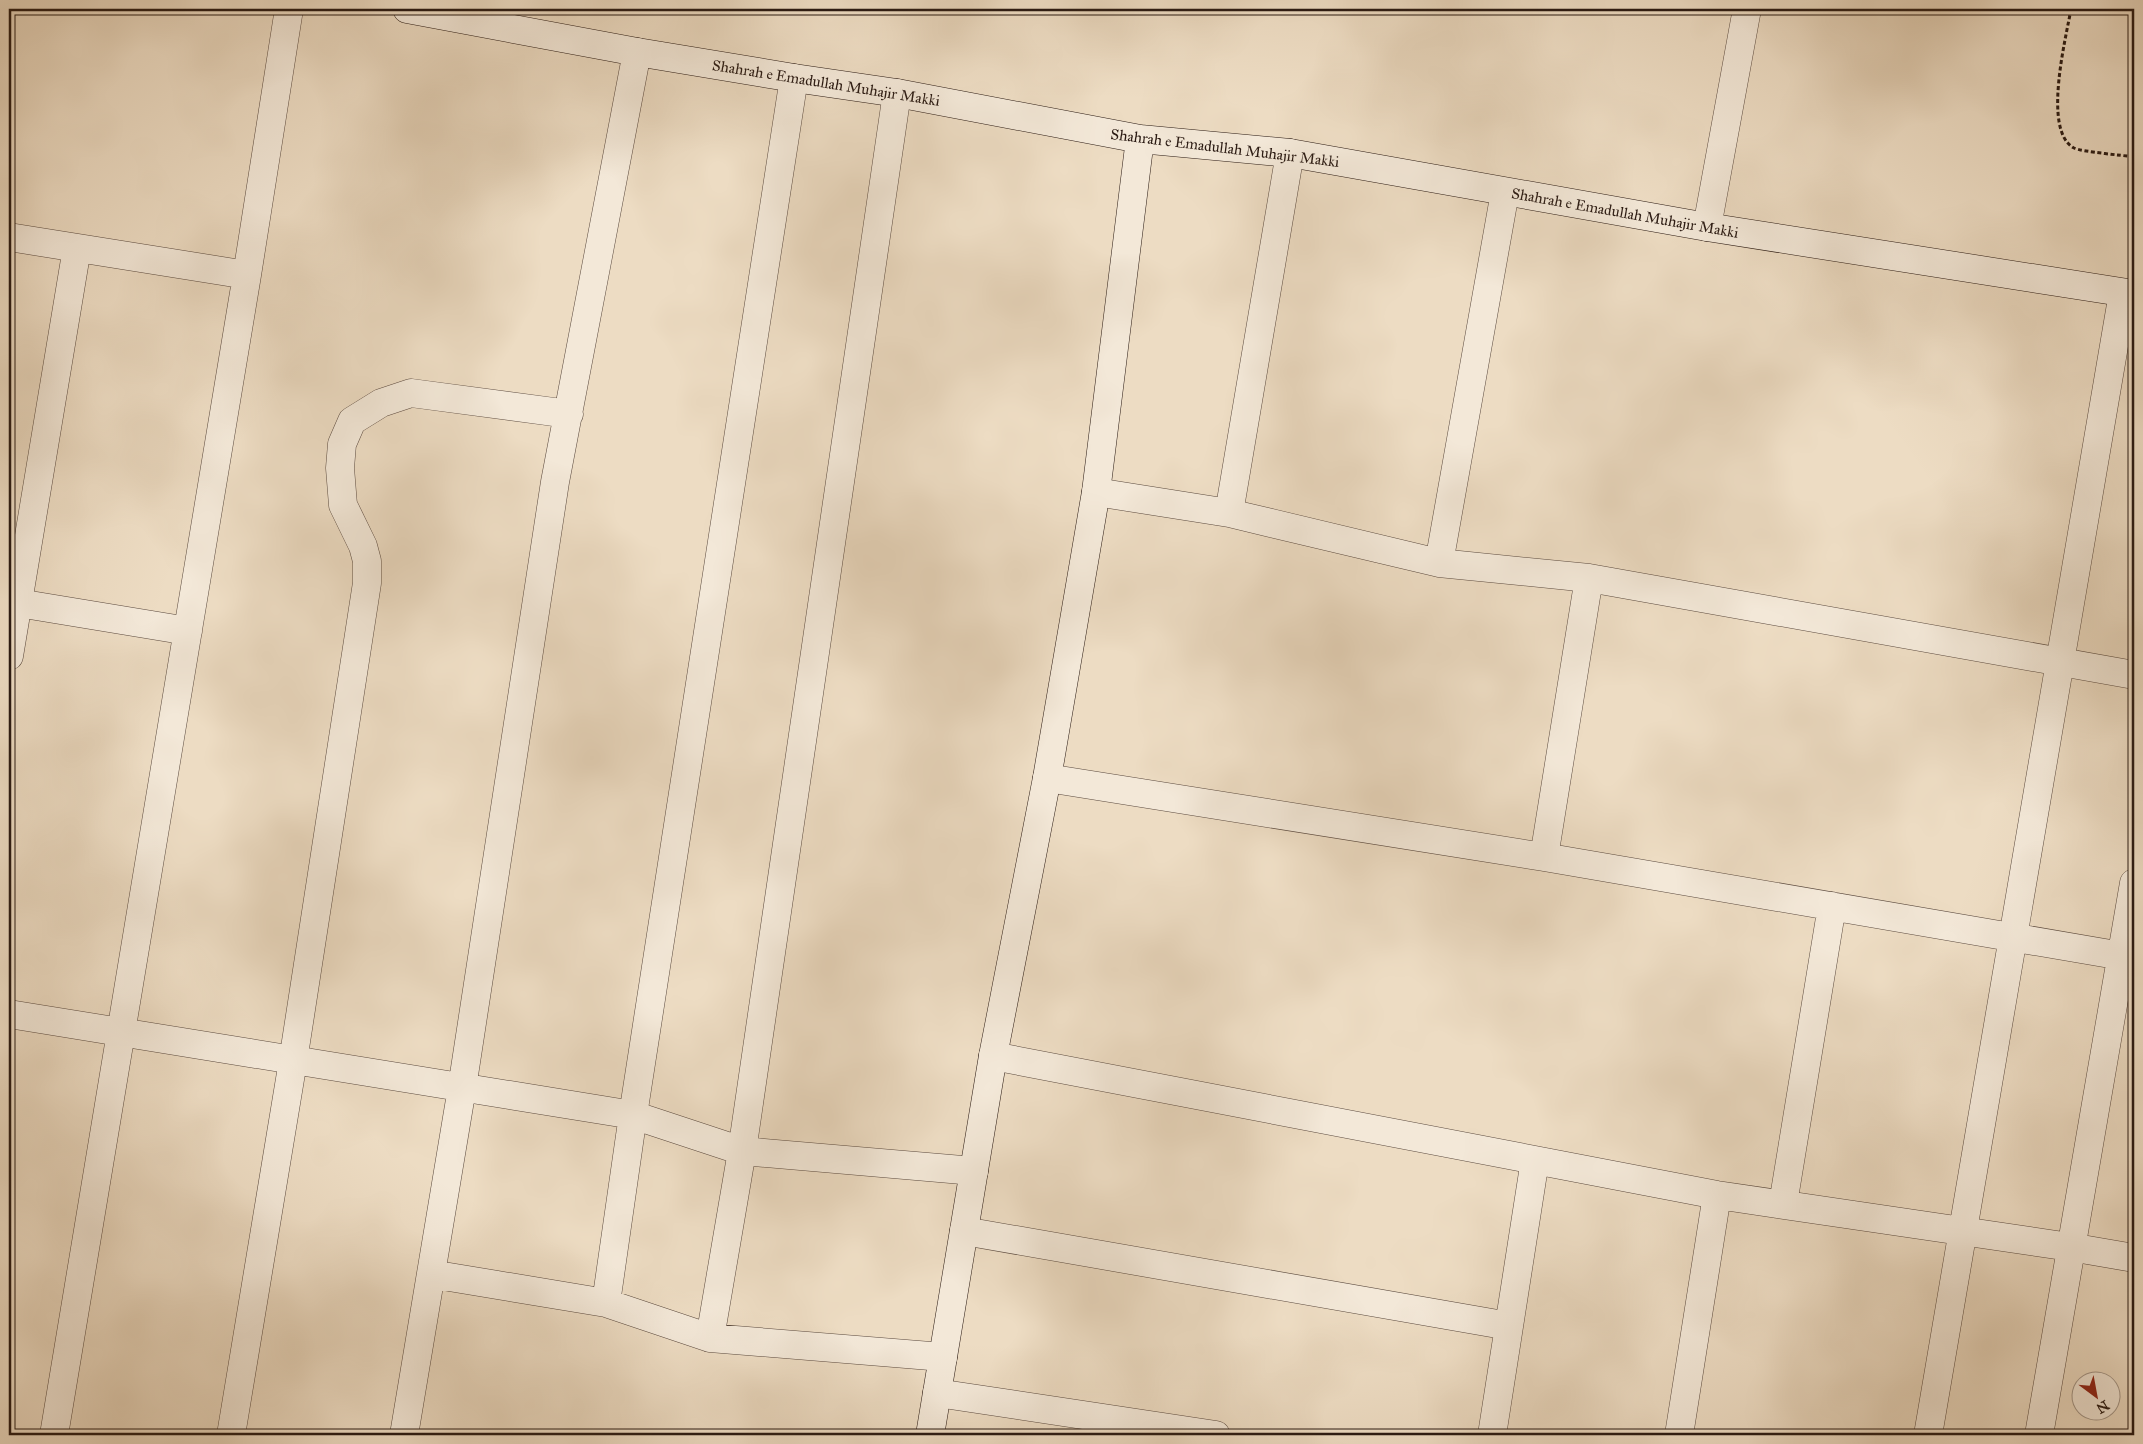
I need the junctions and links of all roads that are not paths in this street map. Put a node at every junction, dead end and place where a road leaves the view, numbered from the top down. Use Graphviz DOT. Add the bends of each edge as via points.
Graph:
graph roads {
  1 [pos="290,9"];
  2 [pos="406,9"];
  3 [pos="1747,9"];
  4 [pos="637,52"];
  5 [pos="794,78"];
  6 [pos="897,93"];
  7 [pos="1140,139"];
  8 [pos="1290,153"];
  9 [pos="1505,192"];
  10 [pos="1707,227"];
  11 [pos="9,237"];
  12 [pos="77,248"];
  13 [pos="248,276"];
  14 [pos="2129,293"];
  15 [pos="569,414"];
  16 [pos="1096,492"];
  17 [pos="1229,513"];
  18 [pos="1439,563"];
  19 [pos="1588,578"];
  20 [pos="18,603"];
  21 [pos="188,631"];
  22 [pos="9,656"];
  23 [pos="2060,662"];
  24 [pos="2134,675"];
  25 [pos="1047,778"];
  26 [pos="1544,857"];
  27 [pos="2134,883"];
  28 [pos="1832,906"];
  29 [pos="2012,938"];
  30 [pos="2122,956"];
  31 [pos="9,1014"];
  32 [pos="121,1033"];
  33 [pos="993,1056"];
  34 [pos="293,1061"];
  35 [pos="462,1088"];
  36 [pos="633,1116"];
  37 [pos="742,1151"];
  38 [pos="1534,1160"];
  39 [pos="974,1171"];
  40 [pos="1717,1195"];
  41 [pos="1783,1204"];
  42 [pos="964,1231"];
  43 [pos="1962,1231"];
  44 [pos="2070,1247"];
  45 [pos="2134,1258"];
  46 [pos="431,1274"];
  47 [pos="606,1303"];
  48 [pos="1509,1326"];
  49 [pos="710,1338"];
  50 [pos="943,1357"];
  51 [pos="937,1393"];
  52 [pos="54,1435"];
  53 [pos="231,1435"];
  54 [pos="404,1435"];
  55 [pos="930,1435"];
  56 [pos="1216,1435"];
  57 [pos="1492,1435"];
  58 [pos="1679,1435"];
  59 [pos="1928,1435"];
  60 [pos="2039,1435"];
  1 -- 13 [label="street"];
  2 -- 4 [label="street, Shahrah e Emadullah Muhajir Makki"];
  3 -- 10 [label="street"];
  4 -- 5 [label="street, Shahrah e Emadullah Muhajir Makki"];
  4 -- 15 [label="street"];
  5 -- 6 [label="street, Shahrah e Emadullah Muhajir Makki"];
  5 -- 36 [label="street"];
  6 -- 7 [label="street, Shahrah e Emadullah Muhajir Makki"];
  6 -- 37 [label="street"];
  7 -- 8 [label="street, Shahrah e Emadullah Muhajir Makki"];
  7 -- 16 [label="street"];
  8 -- 9 [label="street, Shahrah e Emadullah Muhajir Makki"];
  8 -- 17 [label="street"];
  9 -- 10 [label="street, Shahrah e Emadullah Muhajir Makki"];
  9 -- 18 [label="street"];
  10 -- 14 [label="street, Shahrah e Emadullah Muhajir Makki"];
  11 -- 12 [label="street"];
  12 -- 13 [label="street"];
  12 -- 20 [label="street"];
  13 -- 21 [label="street"];
  14 -- 23 [label="street"];
  15 -- 34 [label="street" via="411,393 381,403 352,421 342,444 343,506 363,546 367,584"];
  15 -- 35 [label="street" via="555,482"];
  16 -- 17 [label="street"];
  16 -- 25 [label="street"];
  17 -- 18 [label="street"];
  18 -- 19 [label="street"];
  19 -- 23 [label="street"];
  19 -- 26 [label="street"];
  20 -- 21 [label="street"];
  20 -- 22 [label="street"];
  21 -- 32 [label="street"];
  23 -- 24 [label="street"];
  23 -- 29 [label="street"];
  25 -- 26 [label="street"];
  25 -- 33 [label="street"];
  26 -- 28 [label="street"];
  27 -- 30 [label="street"];
  28 -- 29 [label="street"];
  28 -- 41 [label="street"];
  29 -- 30 [label="street"];
  29 -- 43 [label="street"];
  30 -- 44 [label="street"];
  31 -- 32 [label="street"];
  32 -- 34 [label="street"];
  32 -- 52 [label="street"];
  33 -- 38 [label="street"];
  33 -- 39 [label="street"];
  34 -- 35 [label="street"];
  34 -- 53 [label="street"];
  35 -- 36 [label="street"];
  35 -- 46 [label="street"];
  36 -- 37 [label="street"];
  36 -- 47 [label="street"];
  37 -- 39 [label="street"];
  37 -- 49 [label="street"];
  38 -- 40 [label="street"];
  38 -- 48 [label="street"];
  39 -- 42 [label="street"];
  40 -- 41 [label="street"];
  40 -- 58 [label="street"];
  41 -- 43 [label="street"];
  42 -- 48 [label="street"];
  42 -- 50 [label="street"];
  43 -- 44 [label="street"];
  43 -- 59 [label="street"];
  44 -- 45 [label="street"];
  44 -- 60 [label="street"];
  46 -- 47 [label="street"];
  46 -- 54 [label="street"];
  47 -- 49 [label="street"];
  48 -- 57 [label="street"];
  49 -- 50 [label="street"];
  50 -- 51 [label="street"];
  51 -- 55 [label="street"];
  51 -- 56 [label="street"];
}
